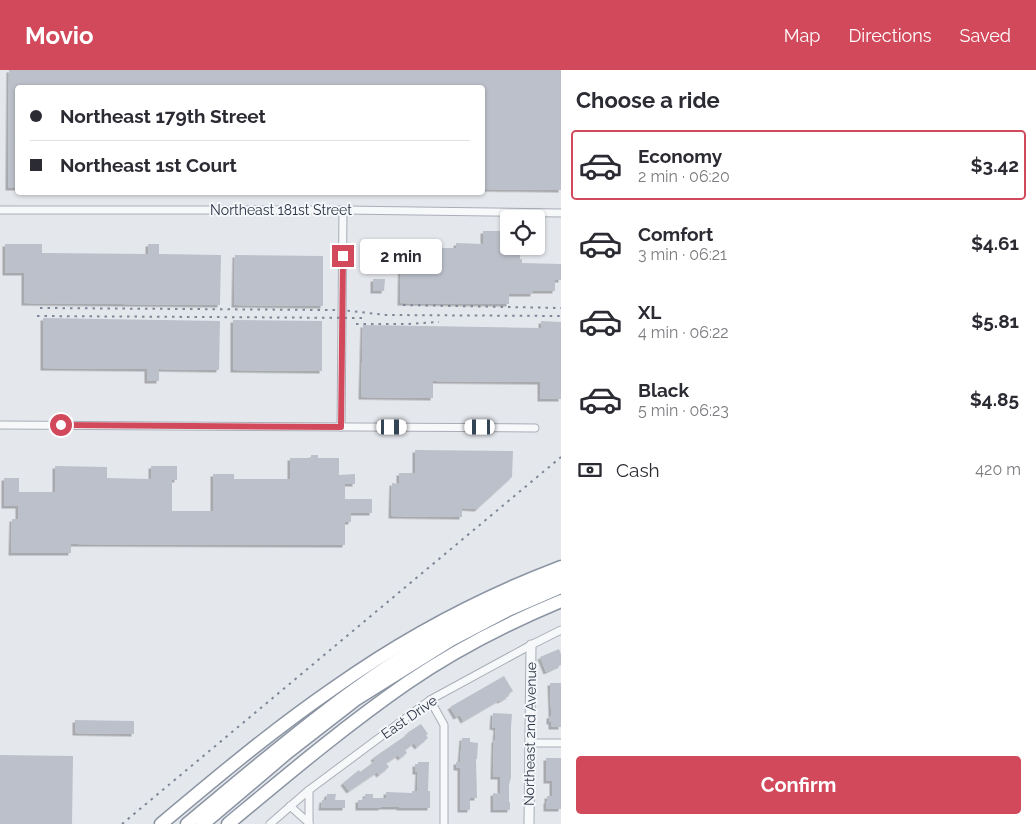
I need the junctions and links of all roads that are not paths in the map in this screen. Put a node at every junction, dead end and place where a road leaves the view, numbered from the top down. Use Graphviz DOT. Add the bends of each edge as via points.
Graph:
graph roads {
  1 [pos="0,210"];
  2 [pos="343,210"];
  3 [pos="561,213"];
  4 [pos="0,425"];
  5 [pos="341,427"];
  6 [pos="535,428"];
  7 [pos="561,567"];
  8 [pos="561,577"];
  9 [pos="561,587"];
  10 [pos="561,601"];
  11 [pos="561,630"];
  12 [pos="531,645"];
  13 [pos="430,700"];
  14 [pos="530,743"];
  15 [pos="561,743"];
  16 [pos="309,790"];
  17 [pos="290,806"];
  18 [pos="308,823"];
  19 [pos="161,824"];
  20 [pos="187,824"];
  21 [pos="203,824"];
  22 [pos="228,824"];
  23 [pos="270,824"];
  24 [pos="444,824"];
  25 [pos="529,824"];
  1 -- 2 [label="street, Northeast 181st Street"];
  2 -- 3 [label="street, Northeast 181st Street"];
  2 -- 5 [label="street"];
  4 -- 5 [label="street"];
  5 -- 6 [label="street"];
  7 -- 19 [label="highway" via="462,611 361,669 294,716"];
  8 -- 20 [label="highway" via="444,632 385,668 316,718"];
  9 -- 21 [label="highway" via="451,640 363,695 288,752"];
  10 -- 22 [label="highway" via="496,631 409,682 361,716"];
  11 -- 12 [label="street, East Drive"];
  12 -- 13 [label="street, East Drive"];
  12 -- 14 [label="street, Northeast 2nd Avenue"];
  13 -- 16 [label="street, East Drive"];
  13 -- 24 [label="street" via="444,725"];
  14 -- 15 [label="street"];
  14 -- 25 [label="street, Northeast 2nd Avenue"];
  16 -- 17 [label="street, East Drive"];
  16 -- 18 [label="street"];
  17 -- 18 [label="street"];
  17 -- 23 [label="street, East Drive"];
}
